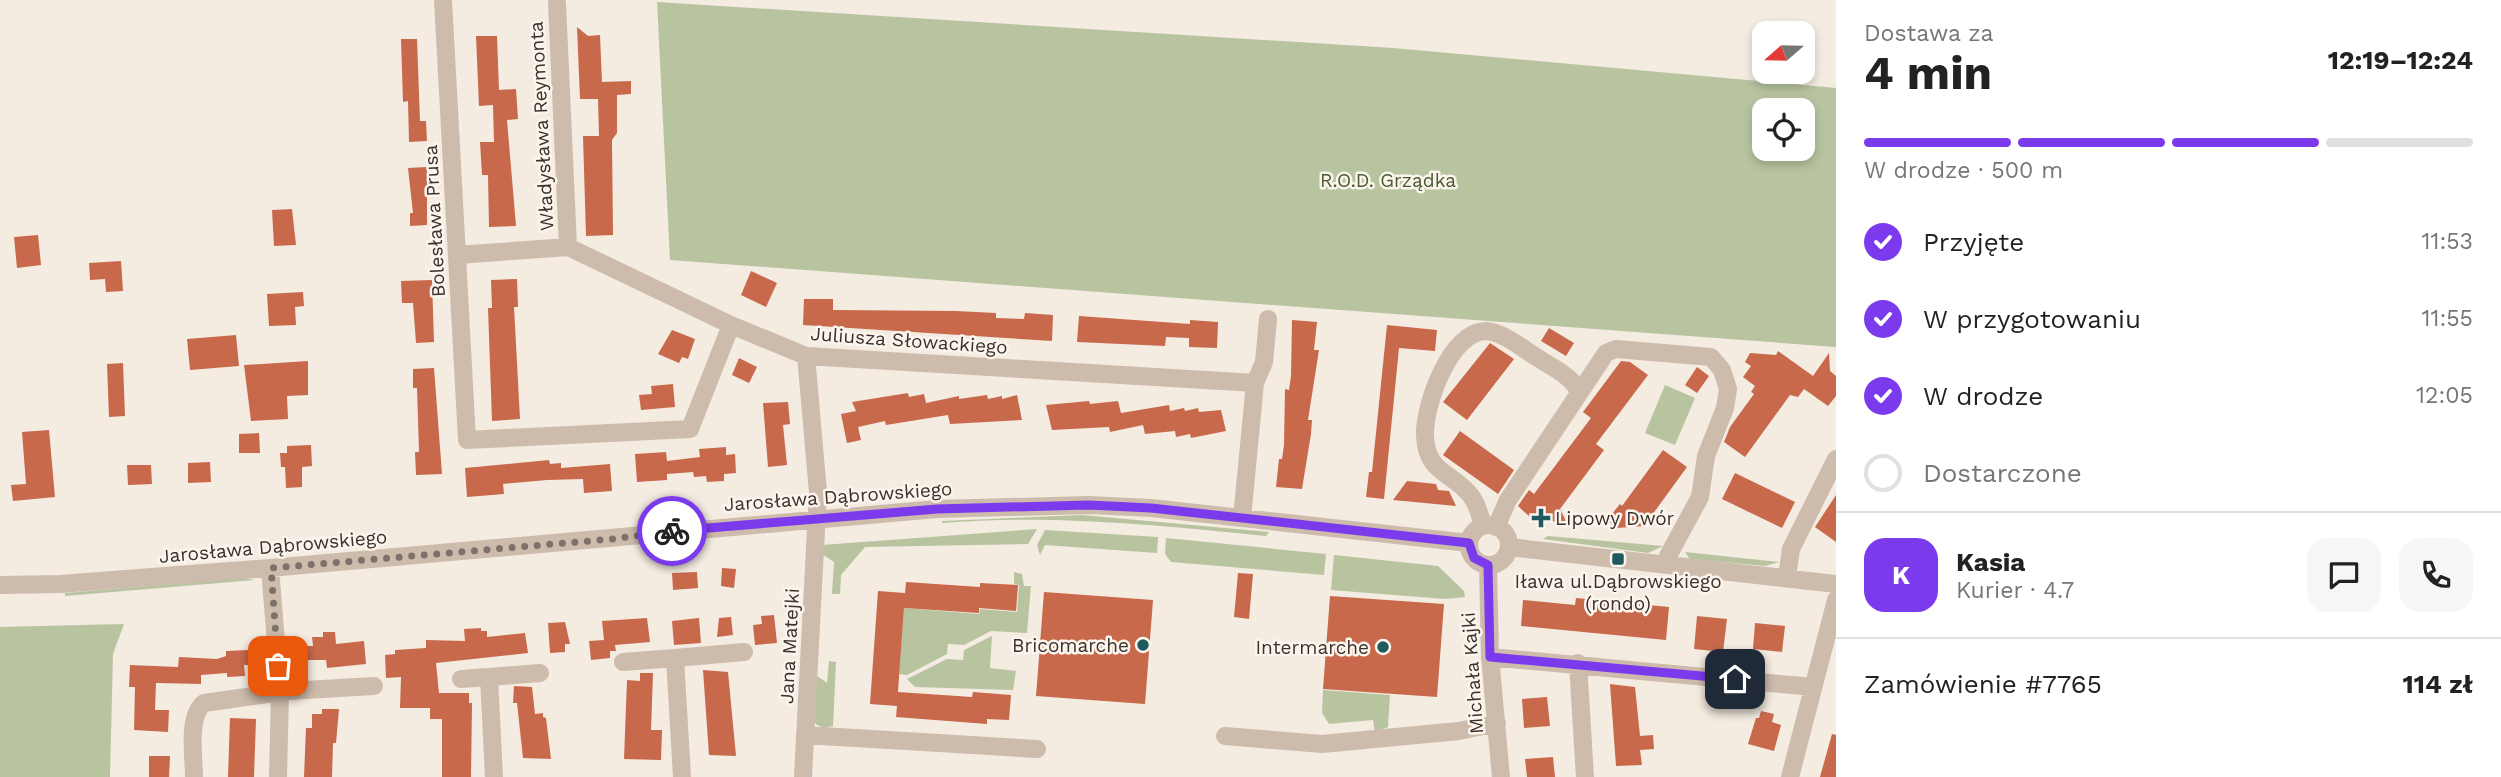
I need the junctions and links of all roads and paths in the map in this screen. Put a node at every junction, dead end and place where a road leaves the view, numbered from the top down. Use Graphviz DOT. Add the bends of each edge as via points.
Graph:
graph roads {
  1 [pos="443,0"];
  2 [pos="557,3"];
  3 [pos="568,247"];
  4 [pos="457,255"];
  5 [pos="1268,319"];
  6 [pos="732,325"];
  7 [pos="806,356"];
  8 [pos="1255,383"];
  9 [pos="1579,391"];
  10 [pos="1836,458"];
  11 [pos="817,518"];
  12 [pos="1242,518"];
  13 [pos="1490,527"];
  14 [pos="1469,543"];
  15 [pos="1509,547"];
  16 [pos="1667,564"];
  17 [pos="1488,565"];
  18 [pos="271,568"];
  19 [pos="1787,577"];
  20 [pos="1836,584"];
  21 [pos="0,585"];
  22 [pos="1836,600"];
  23 [pos="744,652"];
  24 [pos="1490,657"];
  25 [pos="675,658"];
  26 [pos="623,662"];
  27 [pos="1578,663"];
  28 [pos="540,673"];
  29 [pos="489,677"];
  30 [pos="461,679"];
  31 [pos="374,685"];
  32 [pos="1814,687"];
  33 [pos="279,693"];
  34 [pos="1497,723"];
  35 [pos="805,735"];
  36 [pos="1225,736"];
  37 [pos="1037,748"];
  38 [pos="194,777"];
  39 [pos="278,777"];
  40 [pos="494,777"];
  41 [pos="681,777"];
  42 [pos="803,777"];
  43 [pos="1501,777"];
  44 [pos="1585,777"];
  45 [pos="1790,777"];
  1 -- 4 [label="street, Bolesława Prusa"];
  2 -- 3 [label="street, Władysława Reymonta"];
  3 -- 4 [label="street, Juliusza Słowackiego"];
  3 -- 6 [label="street, Juliusza Słowackiego"];
  4 -- 6 [label="street, Bolesława Prusa" via="467,440 690,429"];
  5 -- 8 [label="street" via="1264,362"];
  6 -- 7 [label="street, Juliusza Słowackiego"];
  7 -- 8 [label="street, Juliusza Słowackiego"];
  7 -- 11 [label="street, Jana Matejki"];
  8 -- 12 [label="street"];
  9 -- 13 [label="street"];
  9 -- 13 [label="street" via="1567,376 1487,331 1466,338 1433,388 1426,448 1441,473 1473,498"];
  9 -- 16 [label="street" via="1606,353 1616,349 1711,357 1722,370 1728,389 1726,408 1706,456 1700,497"];
  10 -- 19 [label="street" via="1791,549"];
  11 -- 12 [label="street, Jarosława Dąbrowskiego" via="1089,505"];
  11 -- 18 [label="street, Jarosława Dąbrowskiego"];
  11 -- 35 [label="street, Jana Matejki"];
  12 -- 14 [label="street, Jarosława Dąbrowskiego"];
  13 -- 14 [label="street" via="1476,530"];
  13 -- 15 [label="street" via="1506,535"];
  14 -- 17 [label="street" via="1474,558"];
  15 -- 16 [label="street"];
  15 -- 17 [label="street" via="1502,561"];
  16 -- 19 [label="street"];
  17 -- 24 [label="street, Michała Kajki"];
  18 -- 21 [label="street, Jarosława Dąbrowskiego"];
  18 -- 33 [label="street"];
  19 -- 20 [label="street"];
  22 -- 32 [label="street"];
  23 -- 25 [label="street"];
  24 -- 27 [label="street"];
  24 -- 34 [label="street, Michała Kajki"];
  25 -- 26 [label="street"];
  25 -- 41 [label="street"];
  27 -- 32 [label="street"];
  27 -- 44 [label="street"];
  28 -- 29 [label="street"];
  29 -- 30 [label="street"];
  29 -- 40 [label="street"];
  31 -- 33 [label="street"];
  32 -- 45 [label="street"];
  33 -- 38 [label="street" via="204,703 198,708"];
  33 -- 39 [label="street"];
  34 -- 36 [label="street" via="1322,744"];
  34 -- 43 [label="street, Michała Kajki"];
  35 -- 37 [label="street"];
  35 -- 42 [label="street, Jana Matejki"];
}
